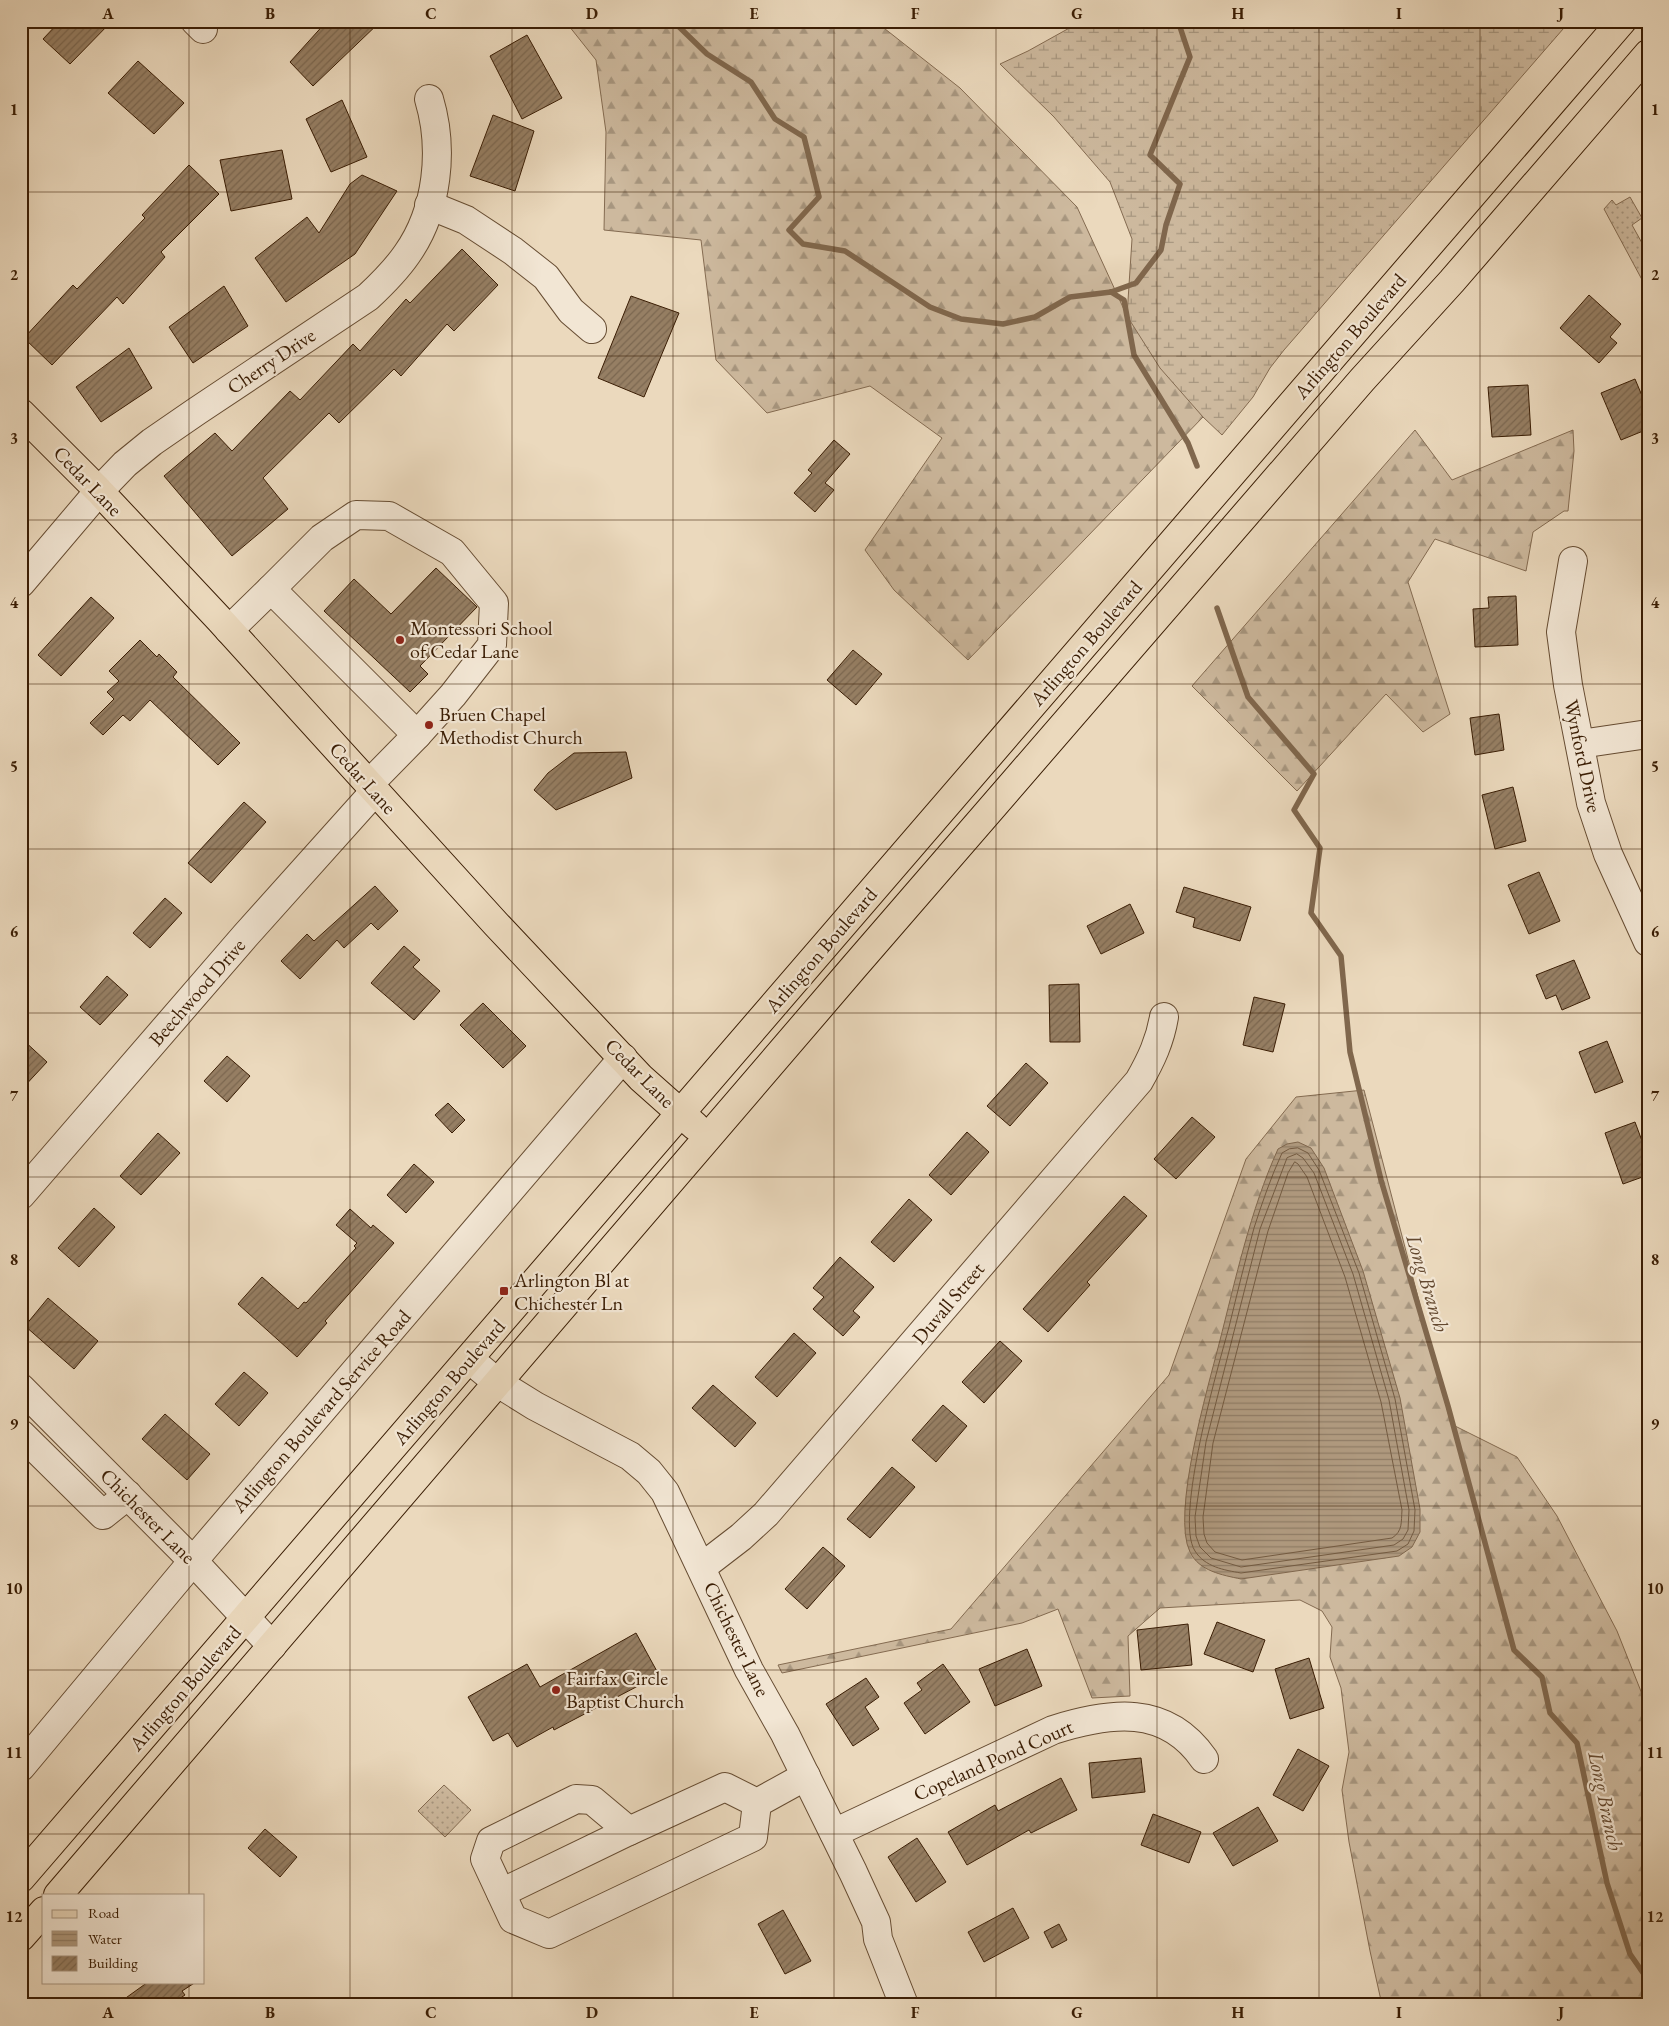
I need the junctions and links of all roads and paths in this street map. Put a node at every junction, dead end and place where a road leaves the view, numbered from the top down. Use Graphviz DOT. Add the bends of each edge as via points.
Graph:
graph roads {
  1 [pos="1622,21"];
  2 [pos="1648,54"];
  3 [pos="429,98"];
  4 [pos="429,206"];
  5 [pos="592,329"];
  6 [pos="21,413"];
  7 [pos="99,491"];
  8 [pos="1573,561"];
  9 [pos="21,583"];
  10 [pos="271,589"];
  11 [pos="229,630"];
  12 [pos="1648,734"];
  13 [pos="417,735"];
  14 [pos="1580,744"];
  15 [pos="372,788"];
  16 [pos="1648,942"];
  17 [pos="1164,1017"];
  18 [pos="623,1058"];
  19 [pos="680,1113"];
  20 [pos="709,1138"];
  21 [pos="21,1195"];
  22 [pos="469,1359"];
  23 [pos="498,1383"];
  24 [pos="21,1388"];
  25 [pos="21,1434"];
  26 [pos="128,1495"];
  27 [pos="193,1561"];
  28 [pos="702,1567"];
  29 [pos="246,1617"];
  30 [pos="272,1646"];
  31 [pos="1204,1759"];
  32 [pos="21,1767"];
  33 [pos="806,1776"];
  34 [pos="757,1803"];
  35 [pos="629,1830"];
  36 [pos="834,1833"];
  37 [pos="21,1878"];
  38 [pos="501,1893"];
  39 [pos="59,1894"];
  40 [pos="42,1913"];
  41 [pos="21,1937"];
  42 [pos="904,2005"];
  1 -- 19 [label="main road, Arlington Boulevard"];
  2 -- 20 [label="main road, Arlington Boulevard" via="1362,380"];
  3 -- 4 [label="street, Cherry Drive" via="437,141 436,170"];
  4 -- 5 [label="street" via="466,220 513,251 546,277 571,311"];
  4 -- 7 [label="street, Cherry Drive" via="408,252 368,297 152,442"];
  6 -- 7 [label="main road, Cedar Lane"];
  7 -- 9 [label="street, Cherry Drive"];
  7 -- 11 [label="main road, Cedar Lane"];
  8 -- 14 [label="street, Wynford Drive" via="1562,632"];
  10 -- 11 [label="street, Beechwood Drive"];
  10 -- 13 [label="street"];
  10 -- 13 [label="street, Beechwood Drive" via="322,538 356,515 388,516 452,552 494,603 492,645"];
  11 -- 15 [label="main road, Cedar Lane"];
  12 -- 14 [label="street"];
  13 -- 15 [label="street, Beechwood Drive"];
  14 -- 16 [label="street, Wynford Drive" via="1591,803 1608,854"];
  15 -- 18 [label="main road, Cedar Lane"];
  15 -- 21 [label="street, Beechwood Drive"];
  17 -- 28 [label="street, Duvall Street" via="1152,1058 1139,1080 766,1514"];
  18 -- 19 [label="main road, Cedar Lane"];
  18 -- 27 [label="street, Arlington Boulevard Service Road"];
  19 -- 20 [label="main road, Cedar Lane"];
  19 -- 22 [label="main road, Arlington Boulevard"];
  20 -- 23 [label="main road, Arlington Boulevard"];
  22 -- 23 [label="street, Chichester Lane"];
  22 -- 29 [label="main road, Arlington Boulevard"];
  23 -- 28 [label="street, Chichester Lane" via="630,1456 649,1472 665,1492"];
  23 -- 30 [label="main road, Arlington Boulevard"];
  24 -- 26 [label="street, Chichester Lane"];
  25 -- 26 [label="street" via="103,1515"];
  26 -- 27 [label="street, Chichester Lane"];
  27 -- 29 [label="street, Chichester Lane"];
  27 -- 32 [label="street, Arlington Boulevard Service Road"];
  28 -- 33 [label="street, Chichester Lane" via="749,1670"];
  29 -- 30 [label="street, Chichester Lane"];
  29 -- 37 [label="main road, Arlington Boulevard"];
  30 -- 39 [label="main road, Arlington Boulevard"];
  31 -- 36 [label="street, Copeland Pond Court" via="1180,1732 1161,1722 1141,1717 1081,1721 1053,1730"];
  33 -- 34 [label="street"];
  33 -- 36 [label="street, Chichester Lane"];
  34 -- 35 [label="street" via="725,1787"];
  34 -- 38 [label="street" via="752,1836 549,1934 513,1919"];
  35 -- 38 [label="street"];
  35 -- 38 [label="street" via="592,1800 576,1799 492,1841 485,1859"];
  36 -- 42 [label="street, Chichester Lane" via="876,1922 878,1940"];
  40 -- 41 [label="main road"];
}
